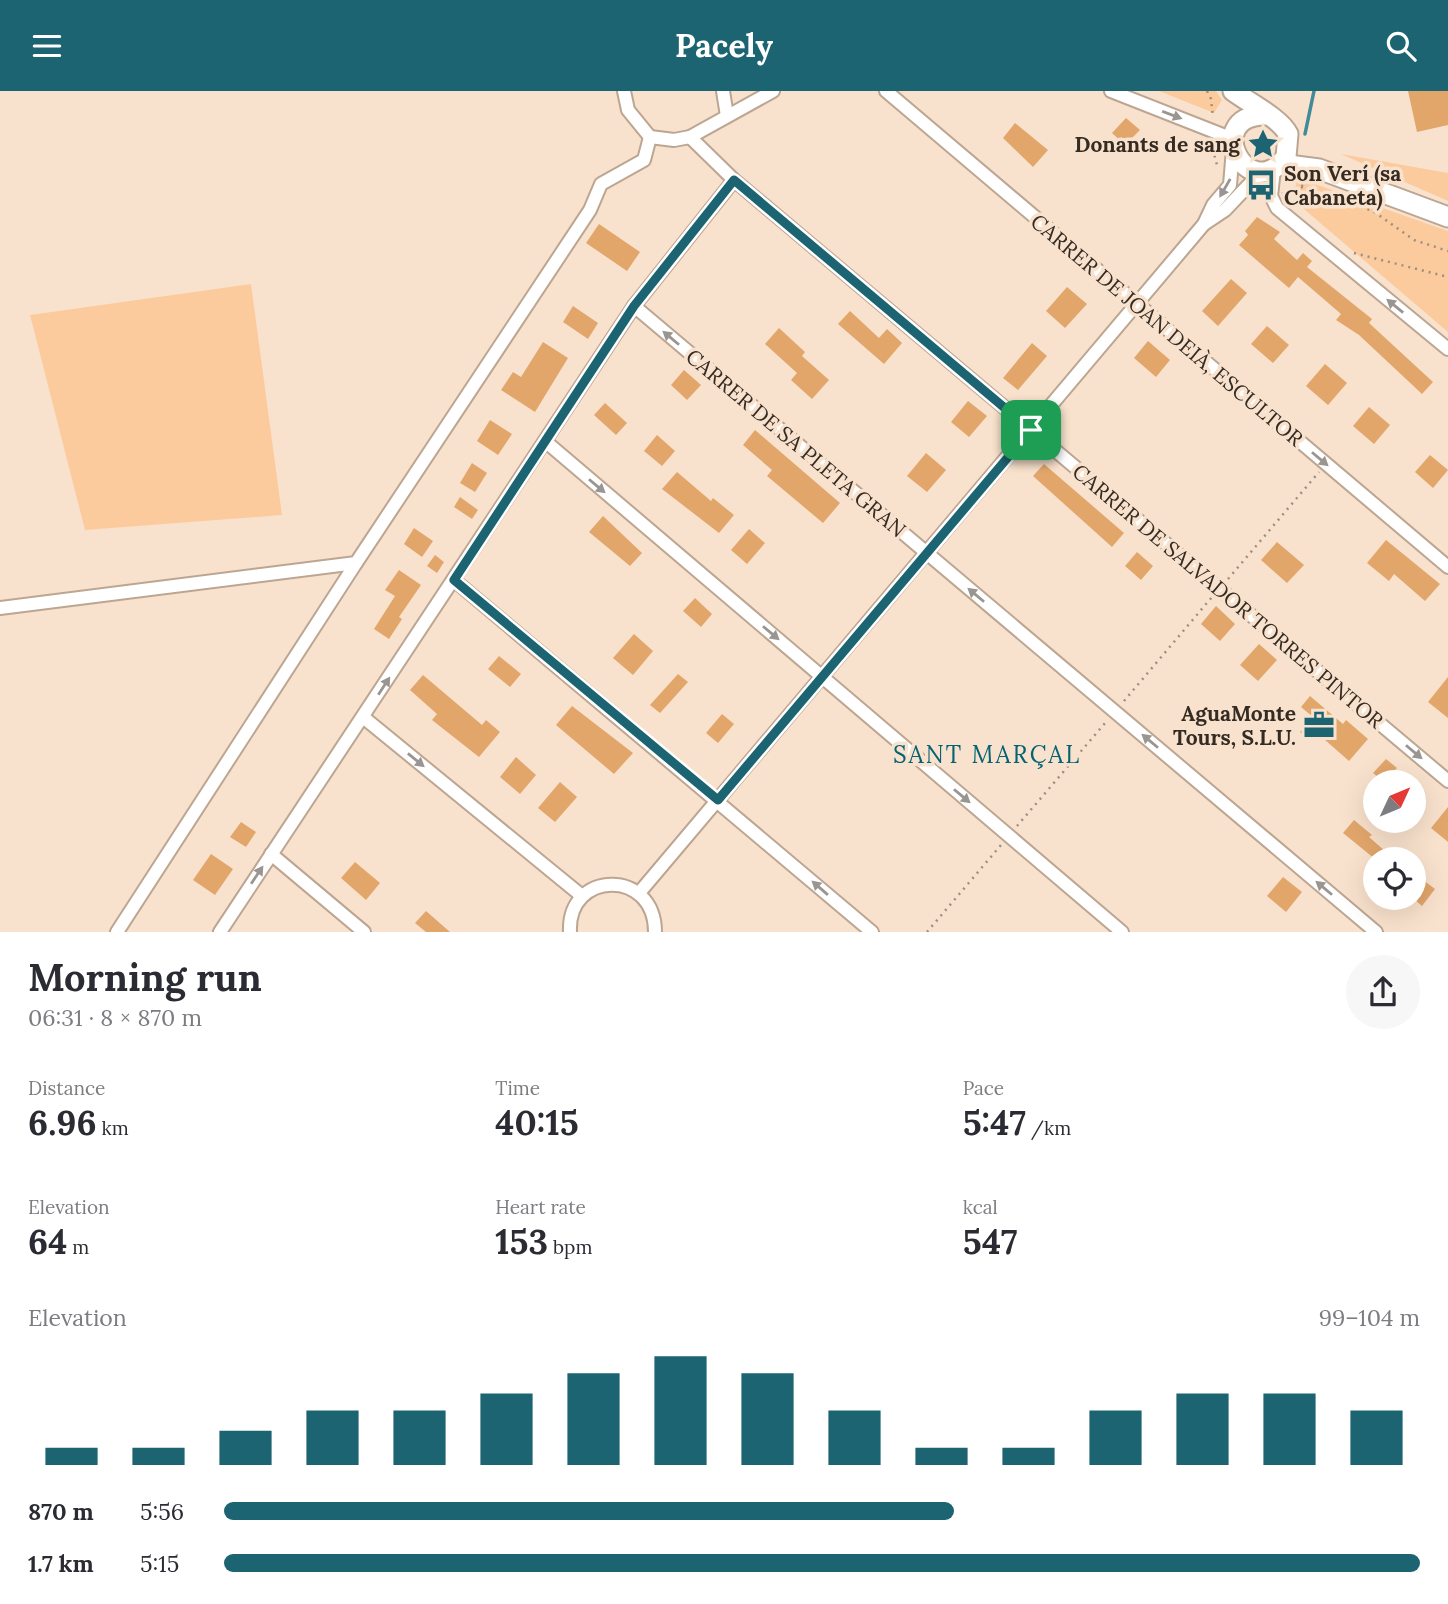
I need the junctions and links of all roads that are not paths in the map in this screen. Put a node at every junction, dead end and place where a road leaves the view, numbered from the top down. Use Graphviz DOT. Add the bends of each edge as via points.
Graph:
graph roads {
  1 [pos="624,91"];
  2 [pos="723,91"];
  3 [pos="773,91"];
  4 [pos="886,91"];
  5 [pos="1111,91"];
  6 [pos="1226,91"];
  7 [pos="1233,91"];
  8 [pos="1264,115"];
  9 [pos="727,116"];
  10 [pos="650,137"];
  11 [pos="690,137"];
  12 [pos="1235,137"];
  13 [pos="1290,142"];
  14 [pos="1272,168"];
  15 [pos="1319,169"];
  16 [pos="734,180"];
  17 [pos="1448,217"];
  18 [pos="1204,224"];
  19 [pos="1137,305"];
  20 [pos="634,306"];
  21 [pos="1448,349"];
  22 [pos="1031,430"];
  23 [pos="545,441"];
  24 [pos="926,553"];
  25 [pos="356,563"];
  26 [pos="1448,568"];
  27 [pos="454,580"];
  28 [pos="0,608"];
  29 [pos="822,677"];
  30 [pos="363,717"];
  31 [pos="1448,781"];
  32 [pos="718,800"];
  33 [pos="271,854"];
  34 [pos="639,893"];
  35 [pos="582,896"];
  36 [pos="117,932"];
  37 [pos="220,932"];
  38 [pos="364,932"];
  39 [pos="570,932"];
  40 [pos="655,932"];
  41 [pos="872,932"];
  42 [pos="1122,932"];
  43 [pos="1376,932"];
  1 -- 10 [label="street" via="628,110"];
  2 -- 9 [label="street"];
  3 -- 9 [label="street"];
  4 -- 19 [label="street, CARRER DE JOAN DEIÀ, ESCULTOR"];
  5 -- 12 [label="street, one-way"];
  6 -- 12 [label="street"];
  7 -- 8 [label="street"];
  8 -- 12 [label="street" via="1256,115"];
  8 -- 13 [label="street" via="1279,121"];
  9 -- 11 [label="street"];
  10 -- 11 [label="street"];
  10 -- 25 [label="street" via="644,160 601,184 590,210"];
  11 -- 16 [label="street, CARRER DE SALVADOR TORRES PINTOR"];
  12 -- 14 [label="street" via="1243,165"];
  12 -- 18 [label="street, one-way" via="1230,185"];
  13 -- 14 [label="street"];
  13 -- 15 [label="street"];
  14 -- 15 [label="street"];
  14 -- 18 [label="street"];
  21 -- 14 [label="street, one-way" via="1277,208 1270,196"];
  15 -- 17 [label="street"];
  16 -- 20 [label="street"];
  16 -- 22 [label="street, CARRER DE SALVADOR TORRES PINTOR"];
  18 -- 19 [label="street"];
  19 -- 22 [label="street"];
  19 -- 26 [label="street, CARRER DE JOAN DEIÀ, ESCULTOR, one-way"];
  20 -- 23 [label="street"];
  24 -- 20 [label="street, CARRER DE SA PLETA GRAN, one-way"];
  22 -- 24 [label="street"];
  22 -- 31 [label="street, CARRER DE SALVADOR TORRES PINTOR, one-way"];
  23 -- 27 [label="street"];
  23 -- 29 [label="street, one-way"];
  24 -- 29 [label="street"];
  43 -- 24 [label="street, CARRER DE SA PLETA GRAN, one-way"];
  25 -- 28 [label="street"];
  25 -- 36 [label="street"];
  30 -- 27 [label="street, one-way"];
  27 -- 32 [label="street"];
  29 -- 32 [label="street"];
  29 -- 42 [label="street, one-way"];
  30 -- 33 [label="street"];
  30 -- 35 [label="street, one-way"];
  32 -- 34 [label="street"];
  41 -- 32 [label="street, one-way"];
  37 -- 33 [label="street, one-way"];
  33 -- 38 [label="street"];
  34 -- 35 [label="street" via="616,884"];
  34 -- 40 [label="street" via="654,916"];
  35 -- 39 [label="street" via="574,908"];
}
